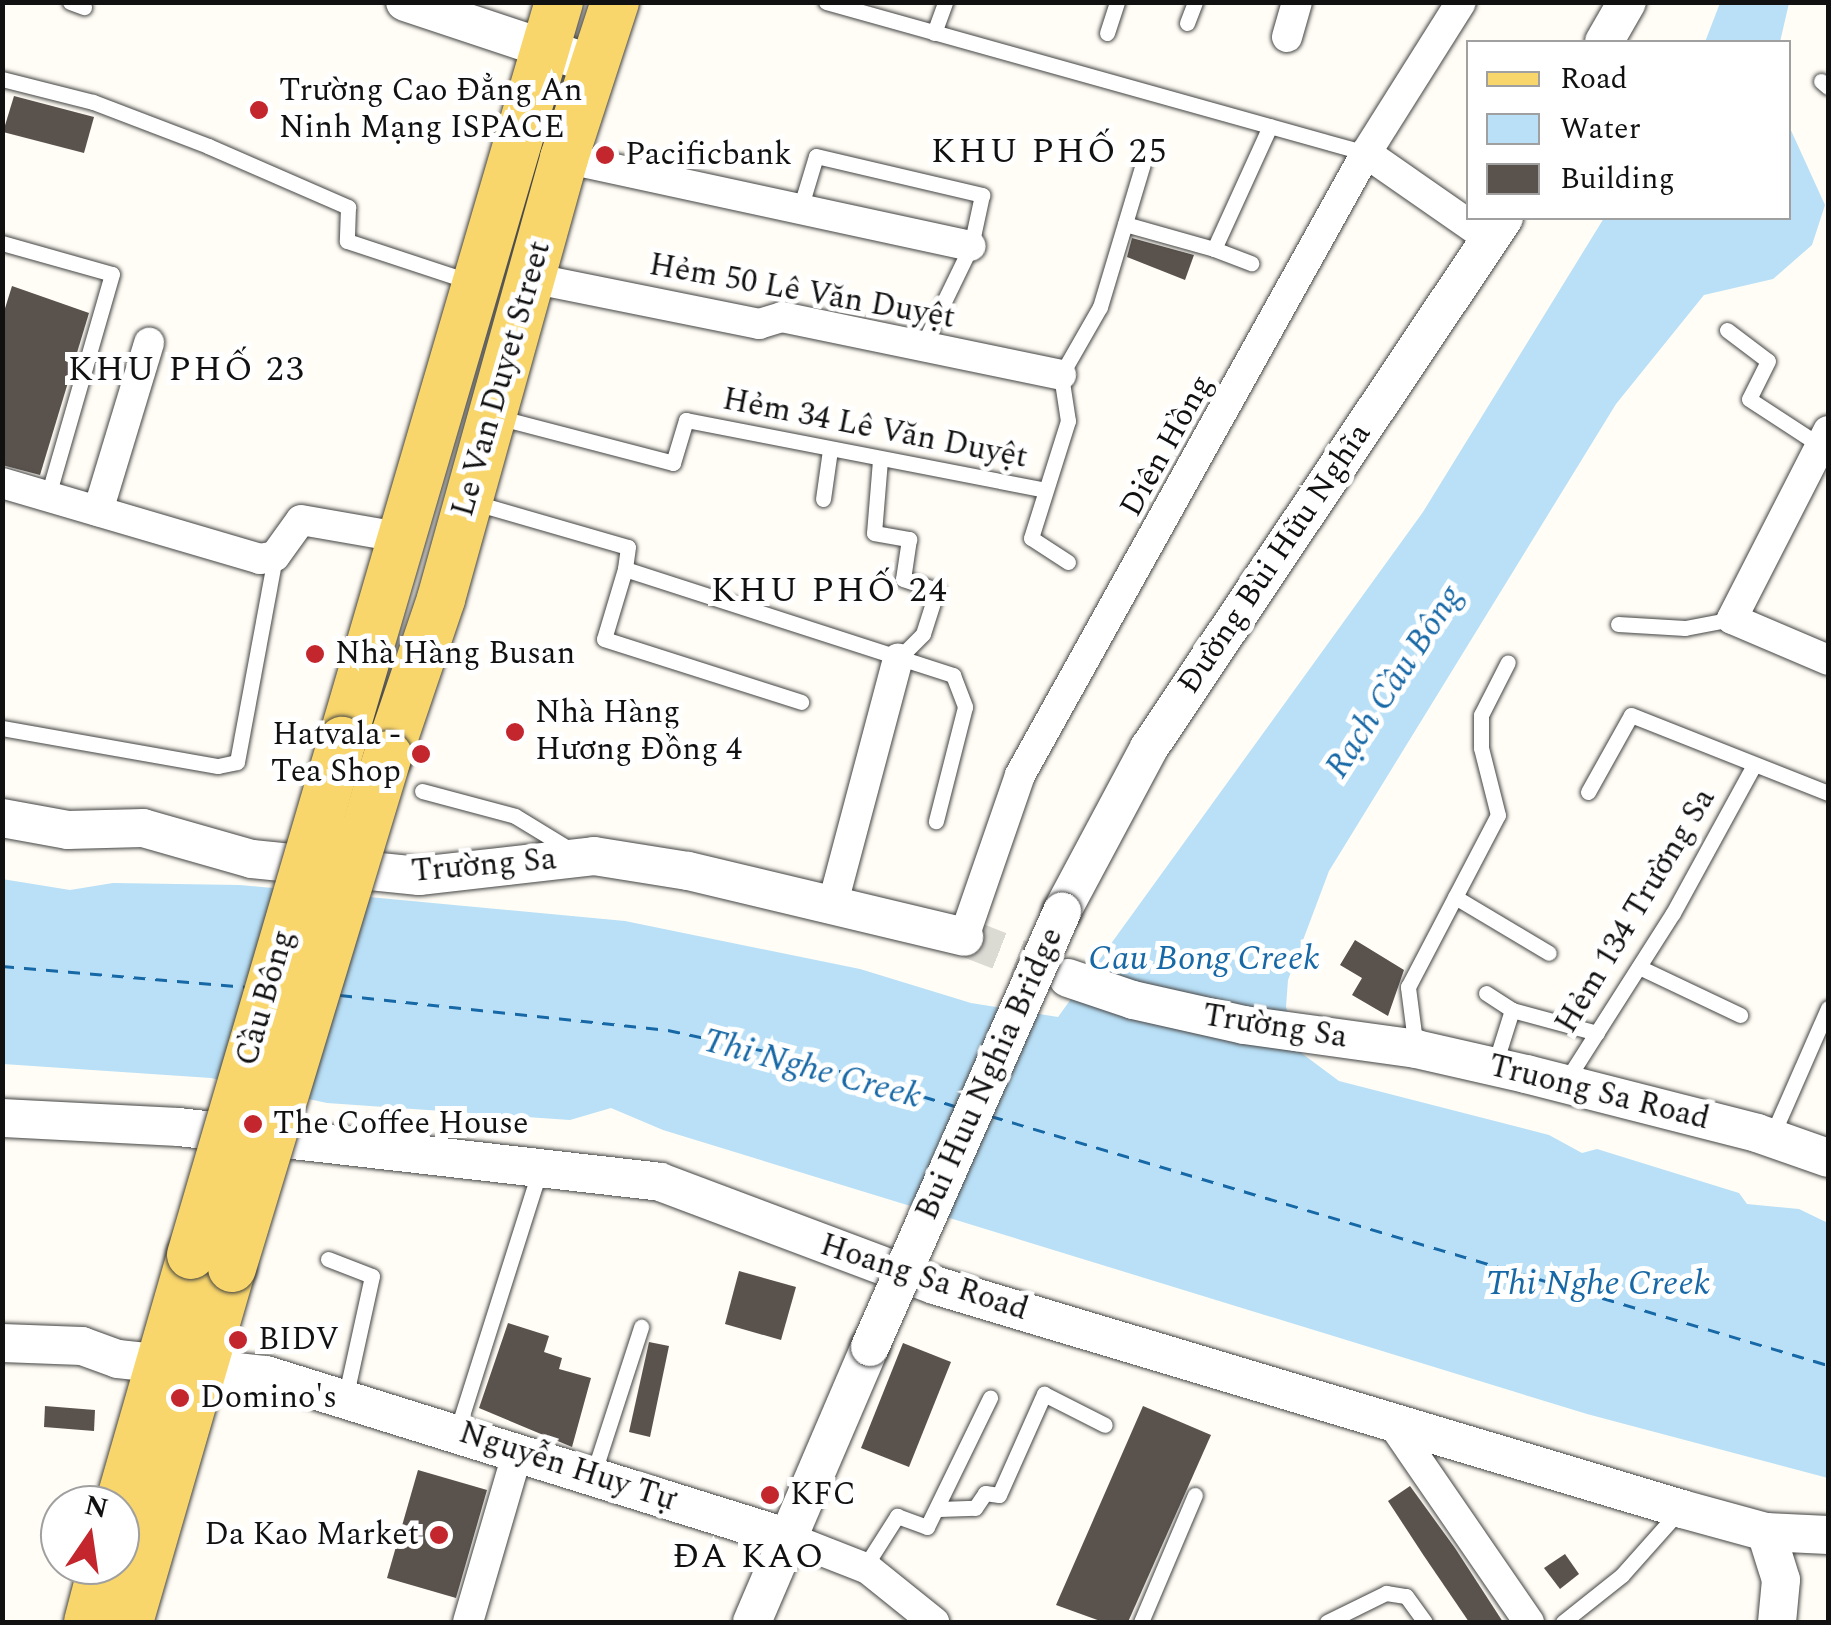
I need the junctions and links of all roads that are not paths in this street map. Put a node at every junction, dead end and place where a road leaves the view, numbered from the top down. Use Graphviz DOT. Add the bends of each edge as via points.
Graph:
graph roads {
  1 [pos="405,2"];
  2 [pos="559,2"];
  3 [pos="615,2"];
  4 [pos="826,2"];
  5 [pos="945,2"];
  6 [pos="1117,2"];
  7 [pos="1194,2"];
  8 [pos="1297,2"];
  9 [pos="1461,2"];
  10 [pos="1627,2"];
  11 [pos="872,8"];
  12 [pos="1188,23"];
  13 [pos="934,33"];
  14 [pos="1108,33"];
  15 [pos="1287,38"];
  16 [pos="1605,40"];
  17 [pos="545,48"];
  18 [pos="594,64"];
  19 [pos="2,79"];
  20 [pos="1270,126"];
  21 [pos="1366,153"];
  22 [pos="1146,157"];
  23 [pos="564,158"];
  24 [pos="800,208"];
  25 [pos="1466,211"];
  26 [pos="1125,224"];
  27 [pos="1498,229"];
  28 [pos="2,242"];
  29 [pos="971,246"];
  30 [pos="1214,249"];
  31 [pos="1251,264"];
  32 [pos="531,278"];
  33 [pos="477,284"];
  34 [pos="1727,330"];
  35 [pos="150,343"];
  36 [pos="922,346"];
  37 [pos="1061,376"];
  38 [pos="493,416"];
  39 [pos="1825,438"];
  40 [pos="830,450"];
  41 [pos="880,460"];
  42 [pos="2,483"];
  43 [pos="1815,486"];
  44 [pos="1045,490"];
  45 [pos="48,496"];
  46 [pos="822,499"];
  47 [pos="468,501"];
  48 [pos="98,511"];
  49 [pos="404,538"];
  50 [pos="275,556"];
  51 [pos="1068,562"];
  52 [pos="625,569"];
  53 [pos="1732,619"];
  54 [pos="1618,624"];
  55 [pos="898,659"];
  56 [pos="1828,660"];
  57 [pos="1508,662"];
  58 [pos="802,702"];
  59 [pos="2,728"];
  60 [pos="342,740"];
  61 [pos="388,755"];
  62 [pos="1754,765"];
  63 [pos="422,790"];
  64 [pos="1588,792"];
  65 [pos="1828,793"];
  66 [pos="2,818"];
  67 [pos="936,821"];
  68 [pos="581,857"];
  69 [pos="1454,897"];
  70 [pos="833,903"];
  71 [pos="1062,910"];
  72 [pos="964,937"];
  73 [pos="1549,952"];
  74 [pos="1639,967"];
  75 [pos="1068,978"];
  76 [pos="1486,994"];
  77 [pos="1828,1008"];
  78 [pos="1512,1010"];
  79 [pos="1740,1015"];
  80 [pos="1597,1033"];
  81 [pos="1366,1042"];
  82 [pos="1416,1050"];
  83 [pos="1494,1067"];
  84 [pos="1564,1084"];
  85 [pos="2,1118"];
  86 [pos="1771,1138"];
  87 [pos="1828,1158"];
  88 [pos="540,1169"];
  89 [pos="328,1259"];
  90 [pos="211,1261"];
  91 [pos="641,1327"];
  92 [pos="2,1343"];
  93 [pos="2,1362"];
  94 [pos="161,1362"];
  95 [pos="990,1398"];
  96 [pos="345,1399"];
  97 [pos="1388,1417"];
  98 [pos="1105,1426"];
  99 [pos="458,1431"];
  100 [pos="518,1451"];
  101 [pos="593,1475"];
  102 [pos="125,1485"];
  103 [pos="1195,1494"];
  104 [pos="939,1508"];
  105 [pos="1682,1509"];
  106 [pos="1766,1532"];
  107 [pos="1828,1535"];
  108 [pos="788,1538"];
  109 [pos="864,1568"];
  110 [pos="98,1585"];
  111 [pos="88,1622"];
  112 [pos="129,1622"];
  113 [pos="468,1622"];
  114 [pos="752,1622"];
  115 [pos="934,1622"];
  116 [pos="1141,1622"];
  117 [pos="1326,1622"];
  118 [pos="1425,1622"];
  119 [pos="1530,1622"];
  120 [pos="1564,1622"];
  121 [pos="1777,1622"];
  1 -- 17 [label="street"];
  2 -- 17 [label="main road, Le Van Duyet Street"];
  3 -- 18 [label="main road, Le Van Duyet Street"];
  4 -- 11 [label="lane"];
  5 -- 13 [label="lane"];
  6 -- 14 [label="lane"];
  7 -- 12 [label="lane"];
  8 -- 15 [label="street"];
  9 -- 21 [label="street, Diên Hồng"];
  10 -- 16 [label="street"];
  11 -- 13 [label="lane"];
  13 -- 20 [label="lane"];
  17 -- 18 [label="street"];
  17 -- 33 [label="main road, Le Van Duyet Street"];
  18 -- 23 [label="main road, Le Van Duyet Street"];
  19 -- 33 [label="lane" via="93,102 348,207 348,241"];
  20 -- 21 [label="lane"];
  20 -- 30 [label="lane"];
  21 -- 25 [label="street"];
  21 -- 72 [label="street, Diên Hồng" via="1020,775"];
  22 -- 26 [label="lane"];
  23 -- 24 [label="street"];
  23 -- 32 [label="main road, Le Van Duyet Street"];
  24 -- 29 [label="street"];
  24 -- 29 [label="lane" via="816,156 982,195"];
  26 -- 30 [label="lane"];
  26 -- 37 [label="lane" via="1100,307"];
  27 -- 71 [label="street, Đường Bùi Hữu Nghĩa" via="1149,748"];
  28 -- 45 [label="lane" via="112,274"];
  29 -- 36 [label="lane"];
  30 -- 31 [label="lane"];
  32 -- 36 [label="street, Hẻm 50 Lê Văn Duyệt" via="758,324 782,317"];
  32 -- 38 [label="main road, Le Van Duyet Street"];
  33 -- 49 [label="main road, Le Van Duyet Street"];
  34 -- 39 [label="lane" via="1768,361 1750,399"];
  35 -- 48 [label="street"];
  36 -- 37 [label="street, Hẻm 50 Lê Văn Duyệt"];
  37 -- 44 [label="lane" via="1068,421"];
  38 -- 40 [label="lane, Hẻm 34 Lê Văn Duyệt" via="673,463 686,420"];
  38 -- 47 [label="main road, Le Van Duyet Street"];
  39 -- 43 [label="street"];
  40 -- 41 [label="lane, Hẻm 34 Lê Văn Duyệt"];
  40 -- 46 [label="lane"];
  41 -- 44 [label="lane, Hẻm 34 Lê Văn Duyệt"];
  41 -- 55 [label="lane" via="874,533 909,538 903,579 937,590 923,634"];
  42 -- 45 [label="street"];
  43 -- 53 [label="street"];
  44 -- 51 [label="lane" via="1032,538"];
  45 -- 48 [label="street"];
  47 -- 52 [label="lane" via="628,547"];
  47 -- 61 [label="main road, Le Van Duyet Street"];
  48 -- 50 [label="street" via="260,559"];
  49 -- 50 [label="street" via="301,520"];
  49 -- 60 [label="main road, Le Van Duyet Street"];
  50 -- 59 [label="lane" via="237,762 218,766"];
  52 -- 55 [label="lane"];
  52 -- 58 [label="lane" via="604,640"];
  53 -- 54 [label="lane" via="1685,628"];
  53 -- 56 [label="street"];
  55 -- 67 [label="lane" via="953,675 964,707"];
  55 -- 70 [label="street"];
  57 -- 69 [label="lane" via="1481,715 1481,748 1498,814"];
  60 -- 90 [label="main road, Cầu Bông, bridge"];
  61 -- 90 [label="main road, Cầu Bông, bridge"];
  62 -- 64 [label="lane" via="1632,715"];
  62 -- 65 [label="lane"];
  62 -- 74 [label="lane, Hẻm 134 Trường Sa"];
  63 -- 68 [label="lane" via="515,816"];
  66 -- 68 [label="street, Trường Sa" via="68,830 142,828 252,858 420,876"];
  68 -- 70 [label="street, Trường Sa" via="688,871"];
  69 -- 73 [label="lane"];
  69 -- 82 [label="lane" via="1408,987"];
  70 -- 72 [label="street, Trường Sa"];
  71 -- 108 [label="street, Bui Huu Nghia Bridge, bridge"];
  74 -- 79 [label="lane"];
  74 -- 80 [label="lane, Hẻm 134 Trường Sa"];
  75 -- 81 [label="street, Trường Sa" via="1244,1024"];
  76 -- 78 [label="lane"];
  77 -- 86 [label="lane"];
  78 -- 80 [label="lane"];
  78 -- 83 [label="lane"];
  80 -- 84 [label="lane, Hẻm 134 Trường Sa"];
  81 -- 82 [label="street, Truong Sa Road"];
  82 -- 83 [label="street, Truong Sa Road"];
  83 -- 84 [label="street, Truong Sa Road"];
  84 -- 86 [label="street, Truong Sa Road"];
  85 -- 88 [label="street, Hoang Sa Road" via="179,1127"];
  86 -- 87 [label="street, Truong Sa Road"];
  88 -- 97 [label="street, Hoang Sa Road" via="660,1182 934,1285"];
  88 -- 99 [label="lane"];
  89 -- 96 [label="lane" via="372,1276"];
  90 -- 94 [label="main road"];
  91 -- 101 [label="lane"];
  92 -- 94 [label="street, Nguyễn Huy Tự" via="82,1346"];
  93 -- 94 [label="street"];
  94 -- 96 [label="street, Nguyễn Huy Tự"];
  94 -- 102 [label="main road"];
  94 -- 112 [label="main road"];
  95 -- 104 [label="lane"];
  96 -- 99 [label="street, Nguyễn Huy Tự"];
  97 -- 105 [label="street, Hoang Sa Road"];
  97 -- 119 [label="street"];
  98 -- 104 [label="lane" via="1044,1394 999,1494 985,1493 975,1508"];
  99 -- 100 [label="street, Nguyễn Huy Tự"];
  100 -- 101 [label="street, Nguyễn Huy Tự"];
  100 -- 113 [label="street"];
  101 -- 108 [label="street, Nguyễn Huy Tự"];
  103 -- 116 [label="lane"];
  104 -- 109 [label="lane" via="927,1527 896,1516"];
  105 -- 106 [label="street, Hoang Sa Road"];
  105 -- 120 [label="lane" via="1622,1574"];
  106 -- 107 [label="street, Hoang Sa Road"];
  106 -- 121 [label="street" via="1781,1580"];
  108 -- 109 [label="street"];
  108 -- 114 [label="street, Bui Huu Nghia Bridge"];
  109 -- 115 [label="street"];
  110 -- 111 [label="main road"];
  117 -- 118 [label="lane" via="1386,1593 1406,1596"];
}
